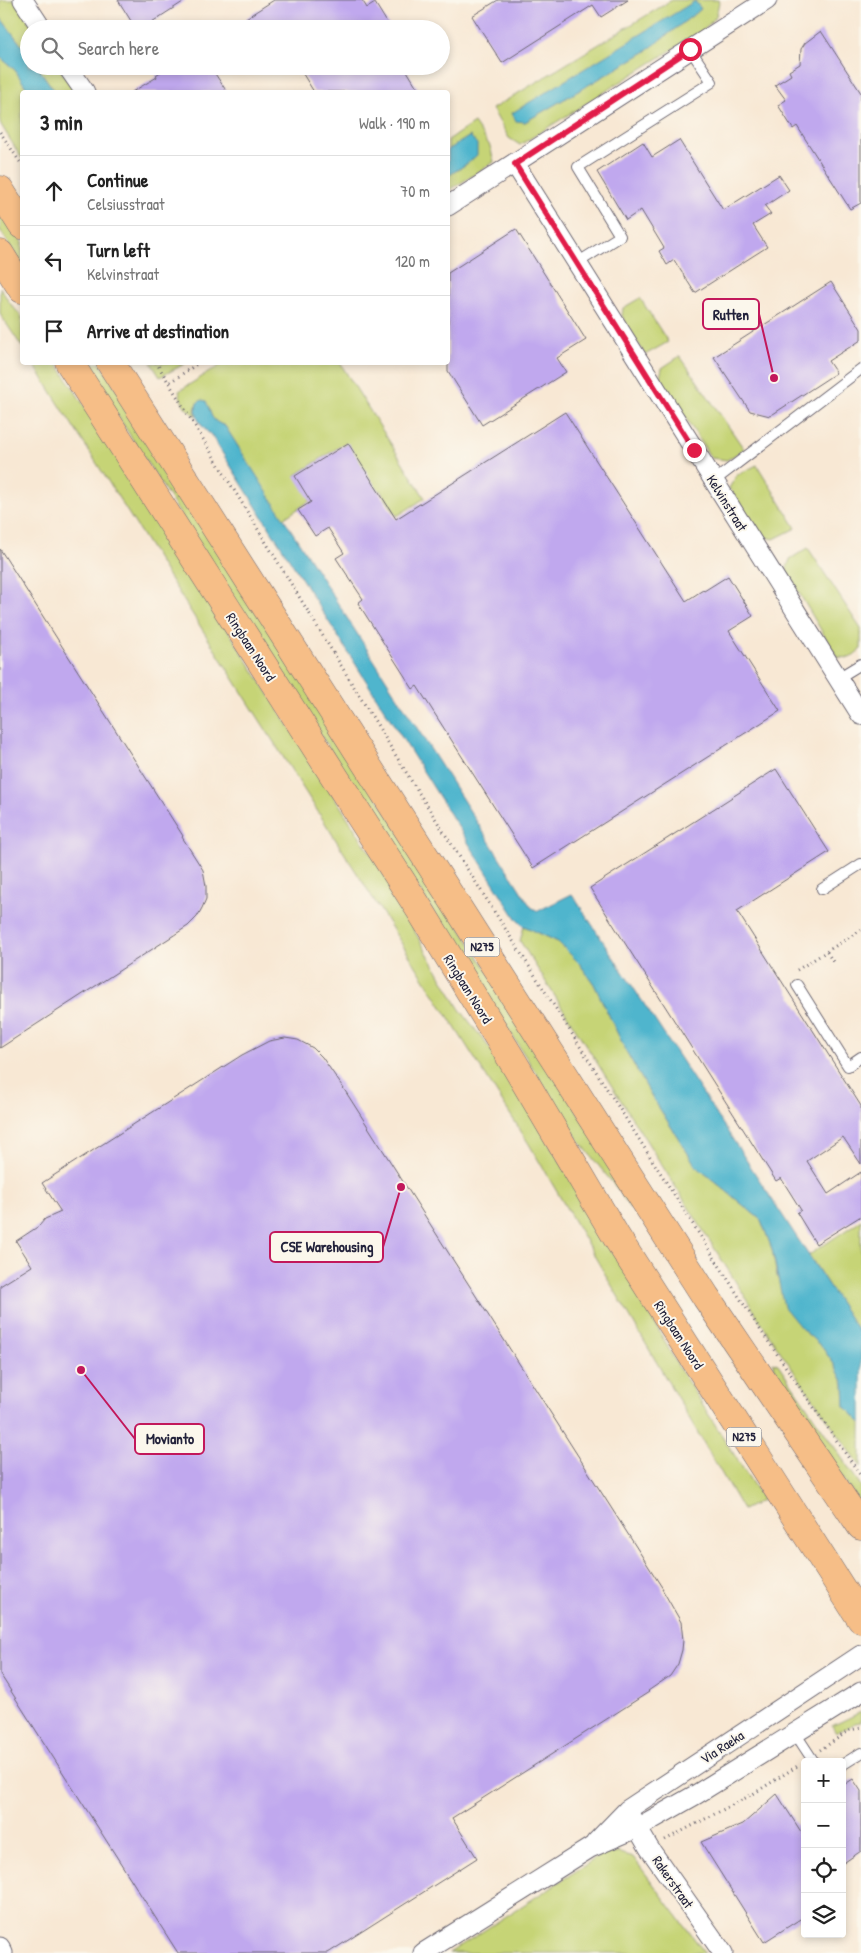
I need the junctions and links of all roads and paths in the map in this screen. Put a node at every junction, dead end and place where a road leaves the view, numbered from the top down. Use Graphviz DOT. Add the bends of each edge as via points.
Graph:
graph roads {
  1 [pos="23,0"];
  2 [pos="767,0"];
  3 [pos="740,7"];
  4 [pos="36,20"];
  5 [pos="690,49"];
  6 [pos="73,75"];
  7 [pos="84,90"];
  8 [pos="0,132"];
  9 [pos="20,162"];
  10 [pos="515,164"];
  11 [pos="0,190"];
  12 [pos="450,205"];
  13 [pos="20,222"];
  14 [pos="0,254"];
  15 [pos="577,263"];
  16 [pos="20,286"];
  17 [pos="71,365"];
  18 [pos="112,365"];
  19 [pos="158,365"];
  20 [pos="196,365"];
  21 [pos="861,369"];
  22 [pos="170,382"];
  23 [pos="714,482"];
  24 [pos="861,664"];
  25 [pos="838,678"];
  26 [pos="861,715"];
  27 [pos="861,864"];
  28 [pos="822,889"];
  29 [pos="861,930"];
  30 [pos="827,952"];
  31 [pos="833,962"];
  32 [pos="797,985"];
  33 [pos="861,1057"];
  34 [pos="861,1476"];
  35 [pos="861,1526"];
  36 [pos="861,1619"];
  37 [pos="861,1655"];
  38 [pos="861,1692"];
  39 [pos="861,1728"];
  40 [pos="795,1733"];
  41 [pos="861,1753"];
  42 [pos="811,1758"];
  43 [pos="813,1758"];
  44 [pos="846,1762"];
  45 [pos="801,1766"];
  46 [pos="627,1810"];
  47 [pos="637,1828"];
  48 [pos="590,1848"];
  49 [pos="648,1848"];
  50 [pos="0,1948"];
  51 [pos="4,1953"];
  52 [pos="423,1953"];
  53 [pos="723,1953"];
  1 -- 4 [label="street"];
  2 -- 3 [label="street"];
  3 -- 5 [label="street"];
  5 -- 10 [label="street"];
  5 -- 15 [label="lane" via="712,82 578,166 620,236"];
  6 -- 7 [label="street"];
  8 -- 9 [label="path"];
  10 -- 12 [label="street"];
  10 -- 15 [label="street, Kelvinstraat"];
  11 -- 13 [label="main road"];
  14 -- 16 [label="main road"];
  15 -- 23 [label="street, Kelvinstraat"];
  17 -- 36 [label="main road, Ringbaan Noord / N275" via="420,910 617,1238"];
  18 -- 35 [label="main road, N275" via="700,1289"];
  19 -- 22 [label="path"];
  20 -- 22 [label="path"];
  21 -- 23 [label="lane"];
  22 -- 34 [label="path" via="412,782 757,1325"];
  23 -- 25 [label="street, Kelvinstraat"];
  24 -- 25 [label="lane"];
  25 -- 26 [label="street, Kelvinstraat"];
  27 -- 28 [label="lane"];
  29 -- 30 [label="path"];
  30 -- 31 [label="path"];
  30 -- 32 [label="path" via="790,974"];
  32 -- 33 [label="lane" via="848,1066"];
  37 -- 46 [label="street, Via Raeka"];
  38 -- 40 [label="street, Via Raeka"];
  39 -- 43 [label="path" via="850,1730"];
  40 -- 42 [label="lane"];
  40 -- 47 [label="street, Via Raeka"];
  41 -- 44 [label="lane"];
  45 -- 49 [label="path"];
  46 -- 47 [label="street, Rakerstraat"];
  46 -- 48 [label="street, Via Raeka"];
  47 -- 48 [label="street, Via Raeka"];
  47 -- 49 [label="street, Rakerstraat"];
  48 -- 52 [label="street, Via Raeka"];
  49 -- 53 [label="street, Rakerstraat"];
  50 -- 51 [label="street"];
}
